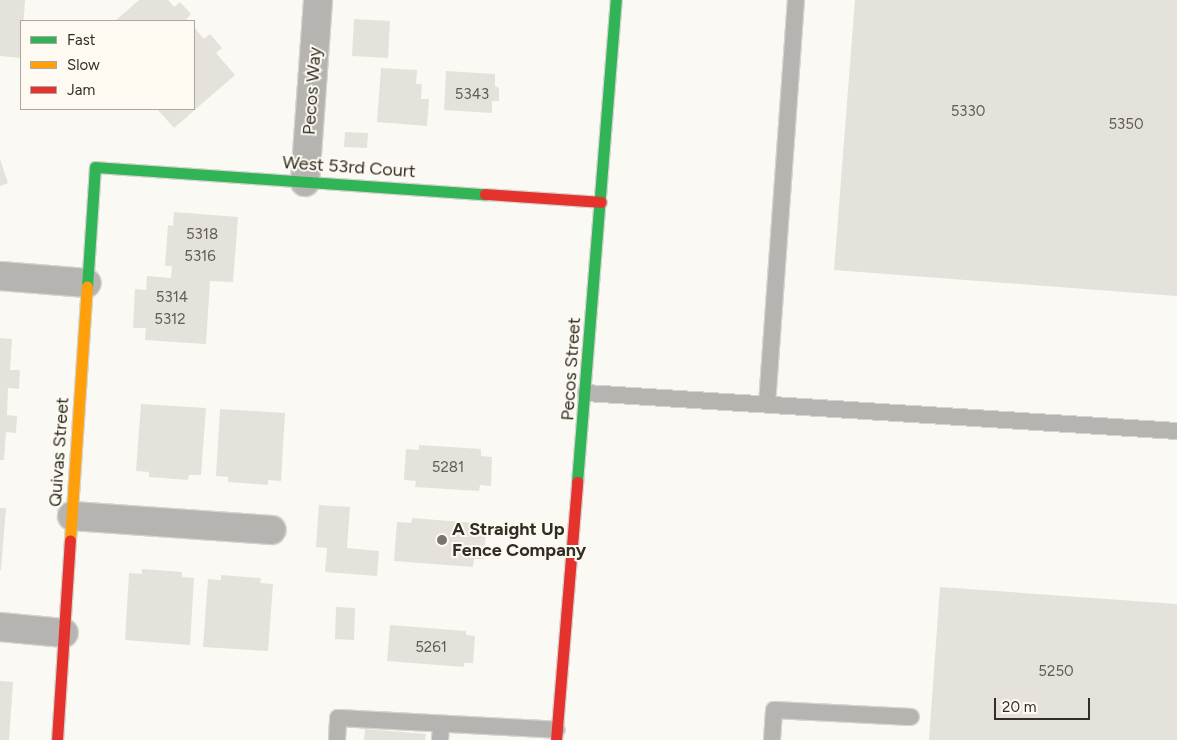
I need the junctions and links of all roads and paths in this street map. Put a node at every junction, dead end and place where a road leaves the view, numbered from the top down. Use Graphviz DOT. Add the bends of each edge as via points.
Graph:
graph roads {
  1 [pos="318,0"];
  2 [pos="616,0"];
  3 [pos="796,0"];
  4 [pos="95,166"];
  5 [pos="305,182"];
  6 [pos="601,202"];
  7 [pos="0,276"];
  8 [pos="87,283"];
  9 [pos="586,393"];
  10 [pos="767,404"];
  11 [pos="1177,431"];
  12 [pos="72,516"];
  13 [pos="272,530"];
  14 [pos="0,627"];
  15 [pos="64,633"];
  16 [pos="911,717"];
  17 [pos="441,732"];
  18 [pos="557,735"];
  19 [pos="56,740"];
  20 [pos="337,740"];
  21 [pos="772,740"];
  1 -- 5 [label="street, Pecos Way"];
  2 -- 6 [label="street, Pecos Street"];
  3 -- 10 [label="lane"];
  4 -- 5 [label="street, West 53rd Court"];
  4 -- 8 [label="street, Quivas Street"];
  5 -- 6 [label="street, West 53rd Court"];
  6 -- 9 [label="street, Pecos Street"];
  7 -- 8 [label="street"];
  8 -- 12 [label="street, Quivas Street"];
  9 -- 10 [label="lane"];
  9 -- 18 [label="street, Pecos Street"];
  10 -- 11 [label="lane"];
  12 -- 13 [label="street"];
  12 -- 15 [label="street, Quivas Street"];
  14 -- 15 [label="street"];
  15 -- 19 [label="street, Quivas Street"];
  16 -- 21 [label="lane" via="774,710"];
  17 -- 18 [label="lane"];
  17 -- 20 [label="lane" via="338,718"];
}
